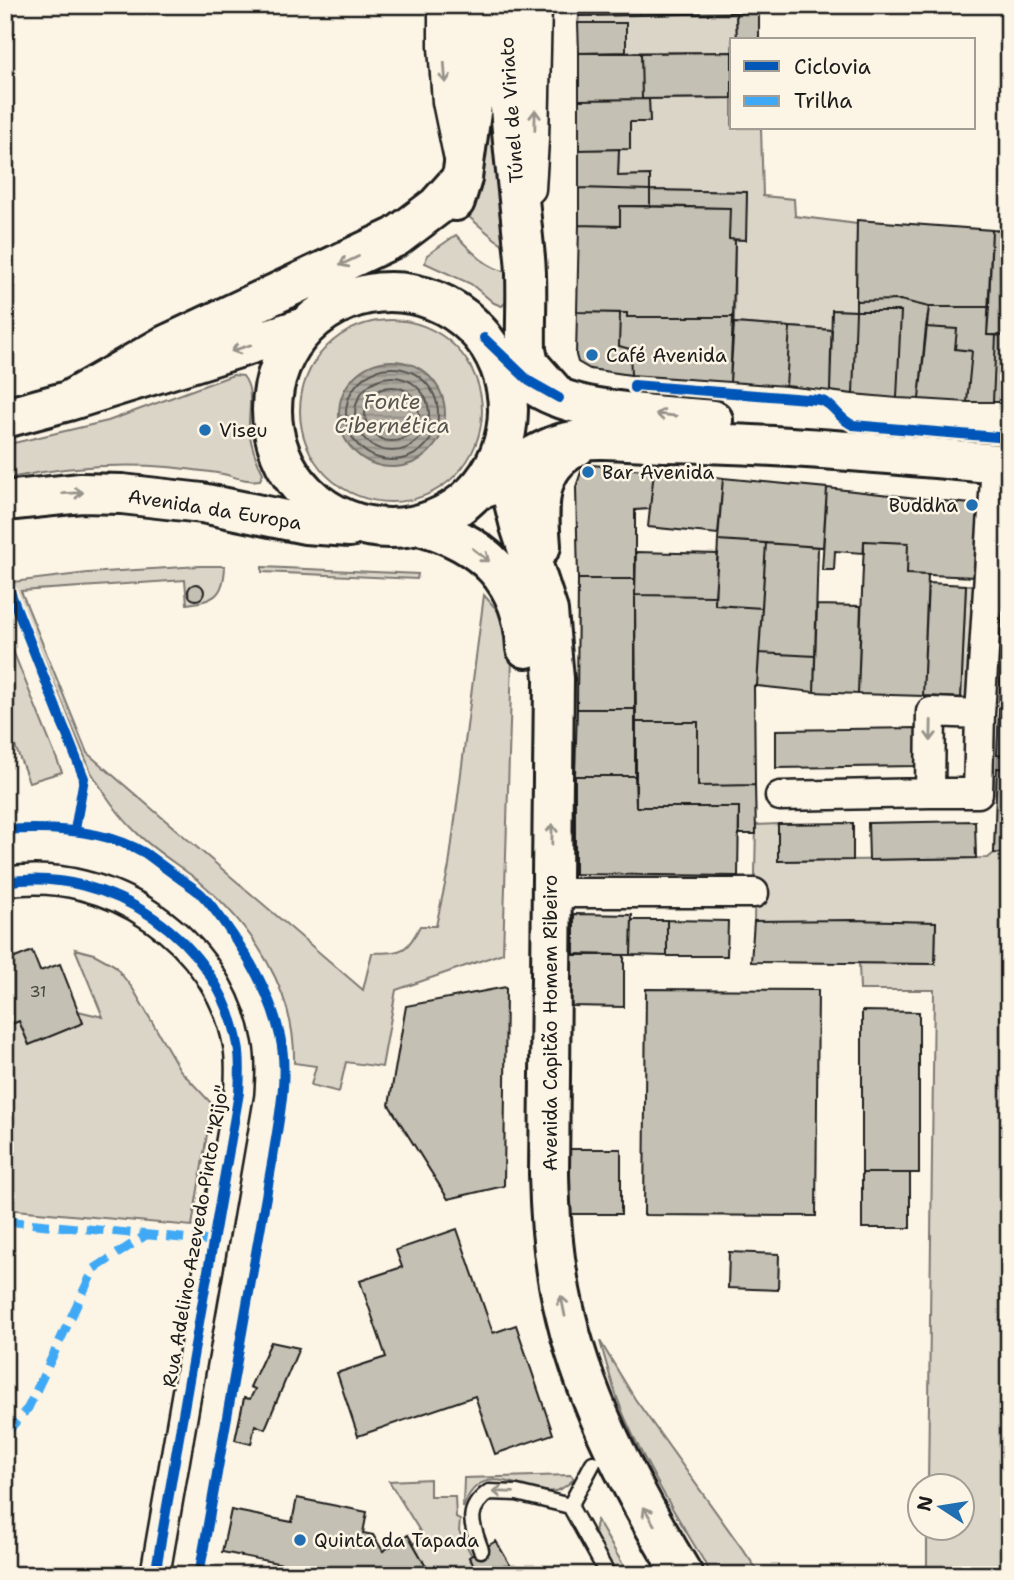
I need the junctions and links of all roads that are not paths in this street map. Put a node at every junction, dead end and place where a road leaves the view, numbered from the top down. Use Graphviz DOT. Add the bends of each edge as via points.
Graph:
graph roads {
  1 [pos="443,5"];
  2 [pos="474,5"];
  3 [pos="506,5"];
  4 [pos="537,5"];
  5 [pos="462,178"];
  6 [pos="525,276"];
  7 [pos="338,303"];
  8 [pos="306,327"];
  9 [pos="498,357"];
  10 [pos="559,398"];
  11 [pos="68,401"];
  12 [pos="5,418"];
  13 [pos="590,440"];
  14 [pos="853,451"];
  15 [pos="503,462"];
  16 [pos="1002,465"];
  17 [pos="5,501"];
  18 [pos="420,525"];
  19 [pos="383,529"];
  20 [pos="548,611"];
  21 [pos="980,713"];
  22 [pos="930,793"];
  23 [pos="780,796"];
  24 [pos="5,881"];
  25 [pos="551,893"];
  26 [pos="754,894"];
  27 [pos="593,1462"];
  28 [pos="570,1506"];
  29 [pos="481,1550"];
  30 [pos="606,1574"];
  31 [pos="155,1575"];
  32 [pos="653,1575"];
  33 [pos="683,1575"];
  1 -- 5 [label="street, one-way" via="447,102"];
  2 -- 5 [label="main road, Túnel de Viriato" via="473,99"];
  3 -- 6 [label="main road, Túnel de Viriato" via="510,124"];
  6 -- 4 [label="street, one-way"];
  5 -- 7 [label="main road, Túnel de Viriato" via="448,215 435,229"];
  5 -- 11 [label="main road, one-way" via="437,206 396,237 164,346"];
  6 -- 9 [label="main road" via="516,341"];
  6 -- 10 [label="main road" via="529,364"];
  7 -- 8 [label="main road"];
  7 -- 9 [label="main road" via="377,292 418,294 454,310"];
  8 -- 11 [label="main road, one-way"];
  8 -- 19 [label="main road" via="279,373 272,399 275,437 289,472 313,501 346,521"];
  9 -- 10 [label="main road"];
  9 -- 15 [label="main road" via="509,414"];
  14 -- 10 [label="main road, one-way" via="727,422 614,410"];
  11 -- 12 [label="main road"];
  13 -- 14 [label="main road"];
  13 -- 15 [label="main road" via="562,443"];
  13 -- 20 [label="main road" via="571,449 542,481 539,517"];
  14 -- 16 [label="main road"];
  15 -- 18 [label="main road" via="455,509"];
  15 -- 20 [label="main road, Avenida Capitão Homem Ribeiro"];
  16 -- 21 [label="street"];
  17 -- 19 [label="main road, Avenida da Europa, one-way" via="122,494 202,503 305,524"];
  18 -- 19 [label="main road"];
  18 -- 27 [label="main road, Avenida Capitão Homem Ribeiro, one-way" via="453,536 486,558 505,576 523,615 527,668 526,1236 537,1306 559,1384"];
  25 -- 20 [label="main road, Avenida Capitão Homem Ribeiro, one-way" via="554,679"];
  21 -- 22 [label="street" via="978,793"];
  21 -- 22 [label="street, one-way" via="931,712"];
  22 -- 23 [label="street"];
  24 -- 31 [label="street, Rua Adelino Azevedo Pinto \"Rijo\"" via="46,880 114,896 175,933 202,962 222,998 238,1045 239,1093"];
  25 -- 26 [label="street"];
  33 -- 25 [label="main road, Avenida Capitão Homem Ribeiro, one-way" via="596,1409 562,1300 550,1225"];
  27 -- 28 [label="lane"];
  27 -- 32 [label="main road, Avenida Capitão Homem Ribeiro"];
  28 -- 29 [label="lane, one-way" via="517,1493 489,1493 478,1500 471,1519"];
  28 -- 30 [label="lane"];
}
